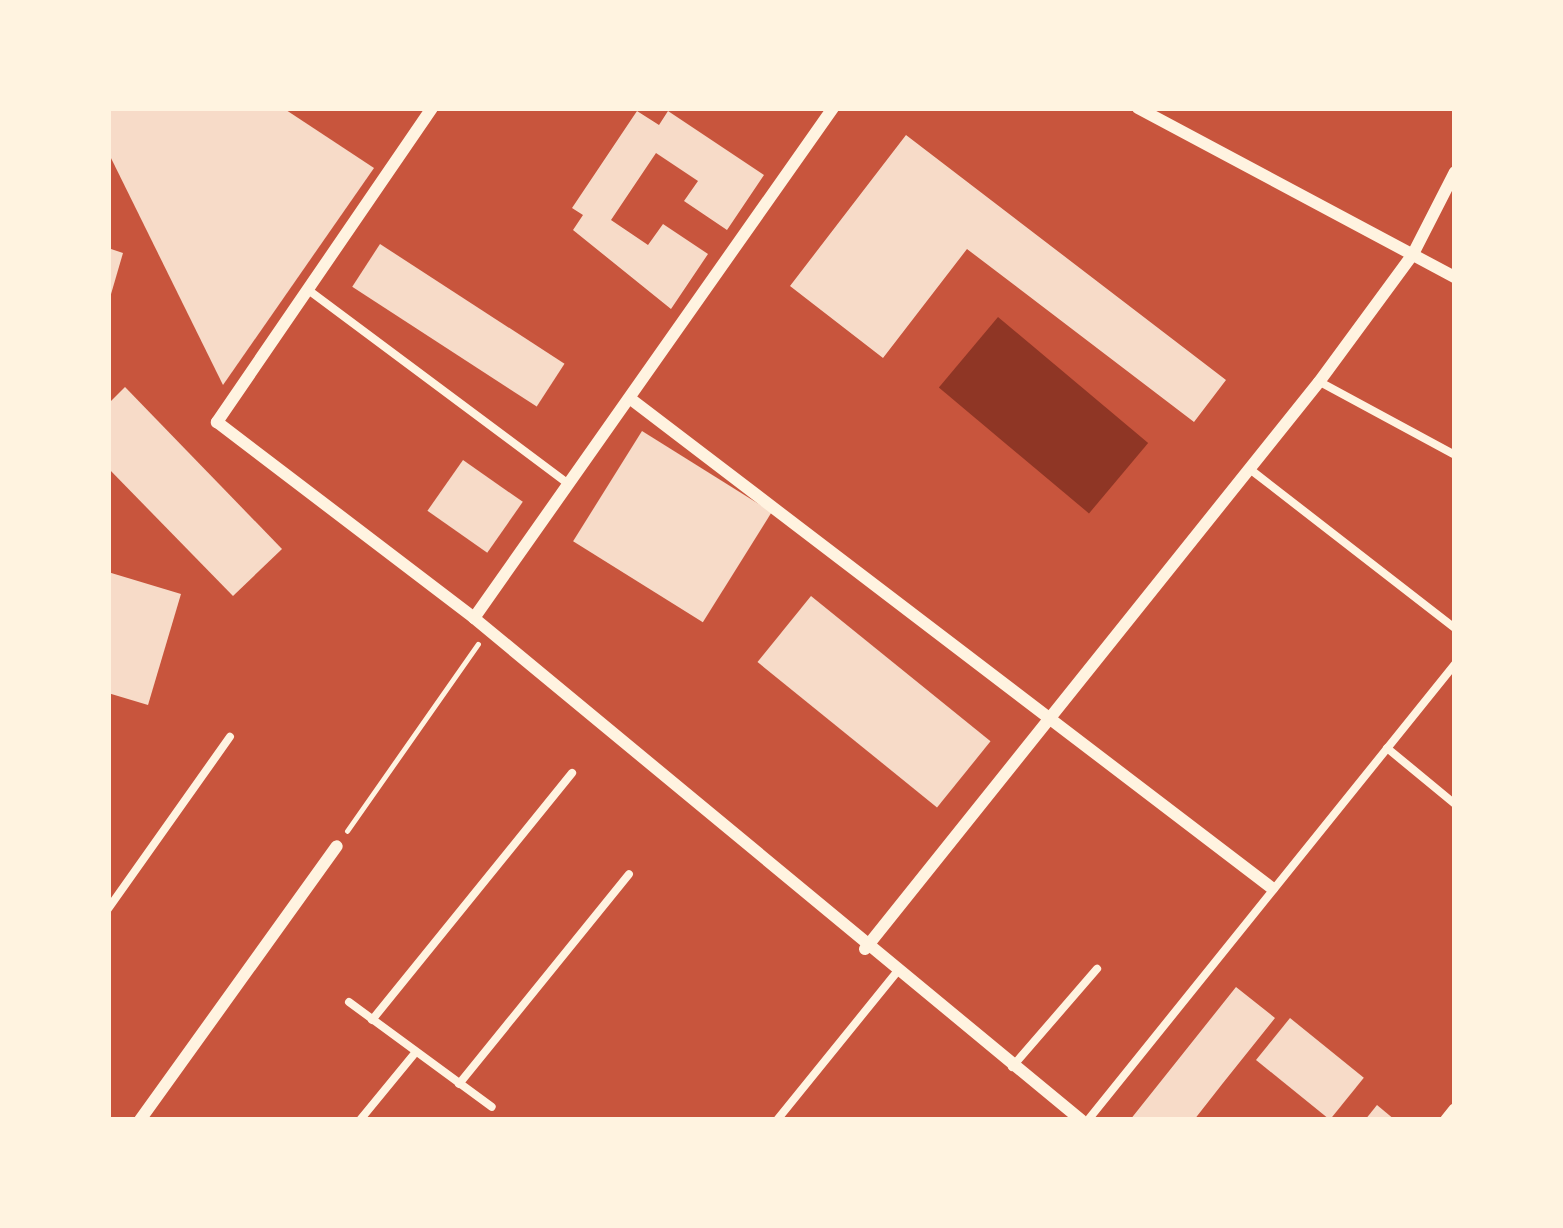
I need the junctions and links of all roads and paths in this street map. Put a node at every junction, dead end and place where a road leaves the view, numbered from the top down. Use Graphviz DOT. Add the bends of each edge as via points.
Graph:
graph roads {
  1 [pos="432,108"];
  2 [pos="832,108"];
  3 [pos="1138,108"];
  4 [pos="1455,172"];
  5 [pos="1413,254"];
  6 [pos="1455,277"];
  7 [pos="307,289"];
  8 [pos="1319,382"];
  9 [pos="632,400"];
  10 [pos="1455,455"];
  11 [pos="1251,470"];
  12 [pos="570,485"];
  13 [pos="475,618"];
  14 [pos="1455,628"];
  15 [pos="488,630"];
  16 [pos="1455,664"];
  17 [pos="1054,718"];
  18 [pos="230,737"];
  19 [pos="1387,748"];
  20 [pos="572,772"];
  21 [pos="1455,804"];
  22 [pos="337,846"];
  23 [pos="628,874"];
  24 [pos="1272,888"];
  25 [pos="108,908"];
  26 [pos="865,949"];
  27 [pos="1097,969"];
  28 [pos="896,974"];
  29 [pos="349,1002"];
  30 [pos="372,1020"];
  31 [pos="415,1053"];
  32 [pos="1012,1067"];
  33 [pos="459,1084"];
  34 [pos="491,1107"];
  35 [pos="1455,1109"];
  36 [pos="790,1116"];
  37 [pos="140,1120"];
  38 [pos="360,1120"];
  39 [pos="778,1120"];
  40 [pos="1084,1120"];
  41 [pos="1446,1120"];
  1 -- 7 [label="street"];
  2 -- 9 [label="street"];
  3 -- 5 [label="street"];
  4 -- 5 [label="street"];
  5 -- 6 [label="street"];
  5 -- 8 [label="street"];
  7 -- 12 [label="lane"];
  7 -- 13 [label="street" via="218,422"];
  8 -- 10 [label="lane"];
  8 -- 11 [label="street"];
  9 -- 12 [label="street"];
  9 -- 17 [label="street"];
  11 -- 14 [label="lane"];
  11 -- 17 [label="street"];
  12 -- 13 [label="street"];
  13 -- 15 [label="street"];
  15 -- 22 [label="path"];
  15 -- 26 [label="street"];
  16 -- 19 [label="lane"];
  17 -- 24 [label="street"];
  17 -- 26 [label="street"];
  18 -- 25 [label="lane"];
  19 -- 21 [label="lane"];
  19 -- 24 [label="lane"];
  20 -- 30 [label="lane"];
  22 -- 37 [label="street"];
  23 -- 33 [label="lane"];
  24 -- 40 [label="lane"];
  26 -- 28 [label="street"];
  27 -- 32 [label="lane"];
  28 -- 32 [label="street"];
  28 -- 36 [label="lane"];
  29 -- 30 [label="lane"];
  30 -- 31 [label="lane"];
  31 -- 33 [label="lane"];
  31 -- 38 [label="lane"];
  32 -- 40 [label="street"];
  33 -- 34 [label="lane"];
  35 -- 41 [label="street"];
  36 -- 39 [label="lane"];
}
